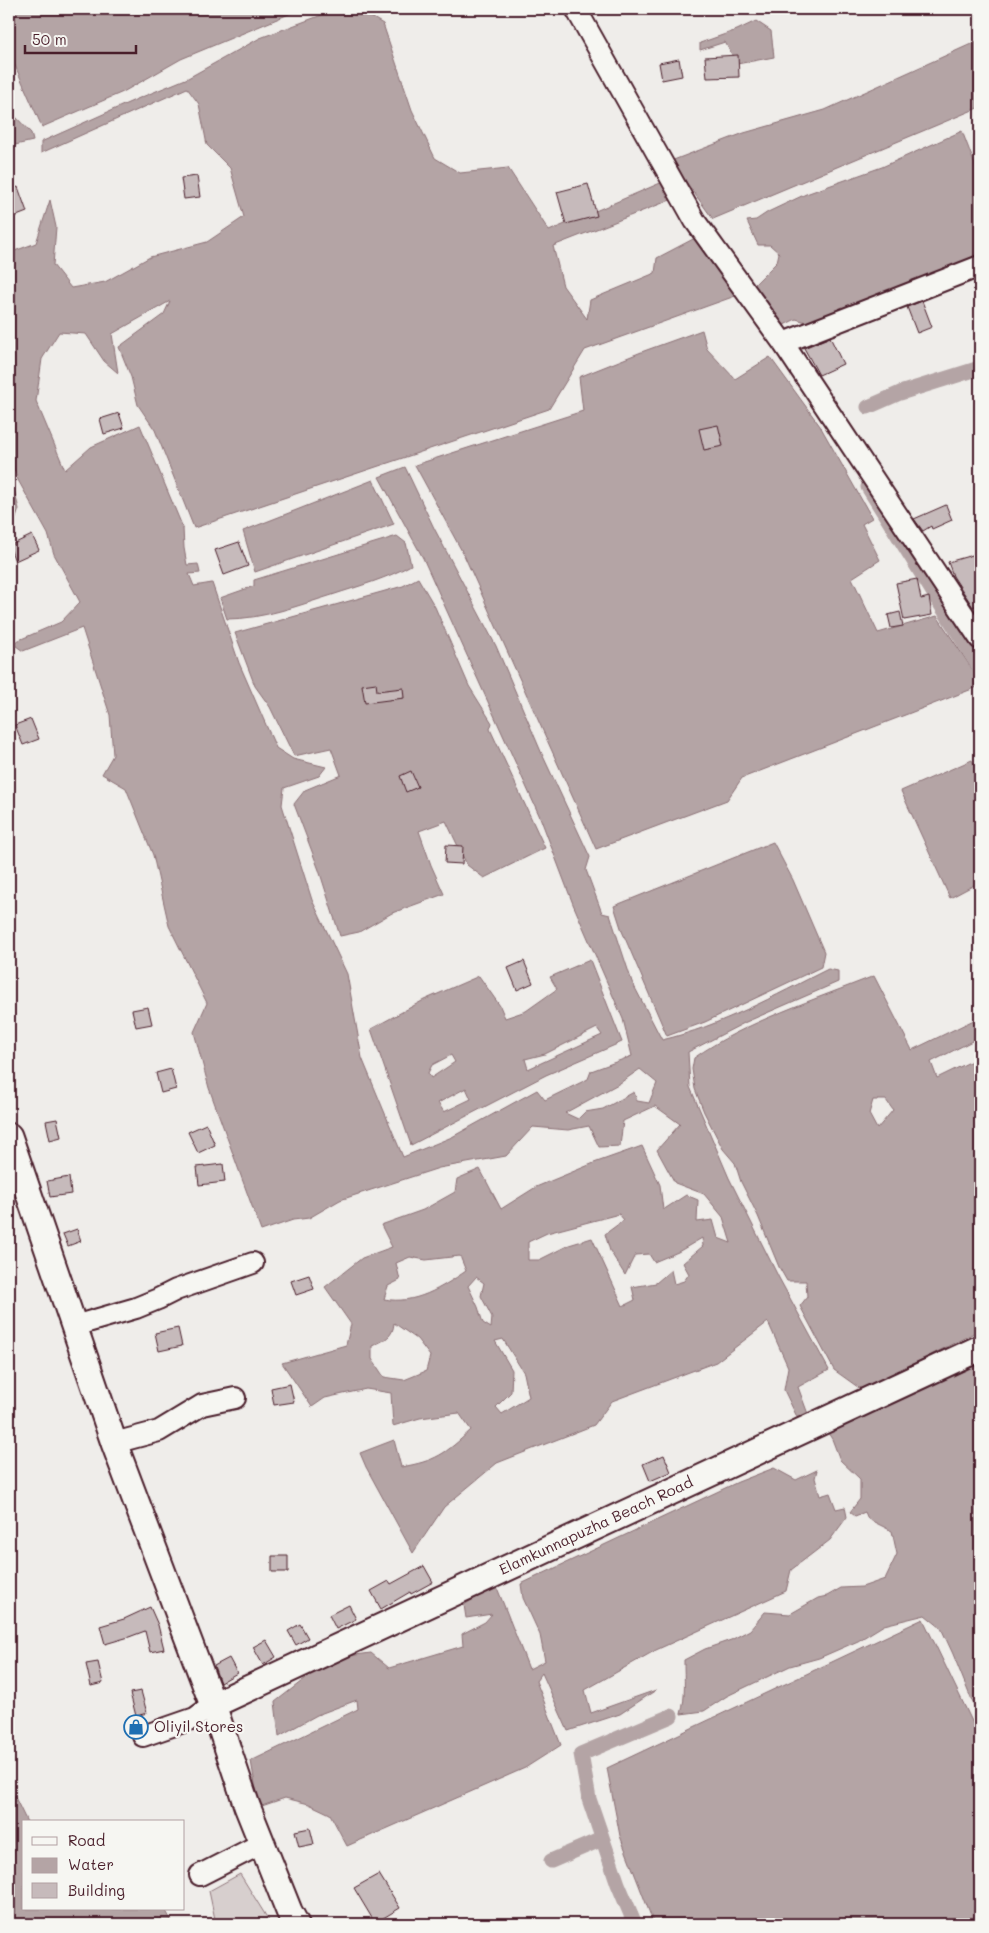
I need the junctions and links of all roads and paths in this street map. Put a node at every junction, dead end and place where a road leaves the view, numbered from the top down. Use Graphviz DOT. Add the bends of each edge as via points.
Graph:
graph roads {
  1 [pos="577,9"];
  2 [pos="980,266"];
  3 [pos="783,343"];
  4 [pos="980,639"];
  5 [pos="9,1136"];
  6 [pos="253,1263"];
  7 [pos="74,1326"];
  8 [pos="980,1348"];
  9 [pos="235,1398"];
  10 [pos="114,1443"];
  11 [pos="213,1705"];
  12 [pos="143,1736"];
  13 [pos="261,1844"];
  14 [pos="200,1875"];
  15 [pos="296,1924"];
  1 -- 3 [label="street" via="695,221"];
  2 -- 3 [label="street"];
  3 -- 4 [label="street"];
  5 -- 7 [label="main road"];
  6 -- 7 [label="street" via="190,1284 136,1308"];
  7 -- 10 [label="main road"];
  8 -- 11 [label="main road, Elamkunnapuzha Beach Road"];
  9 -- 10 [label="street" via="202,1406 159,1431"];
  10 -- 11 [label="main road"];
  11 -- 12 [label="street" via="195,1718"];
  11 -- 13 [label="main road"];
  13 -- 14 [label="street"];
  13 -- 15 [label="main road"];
}
